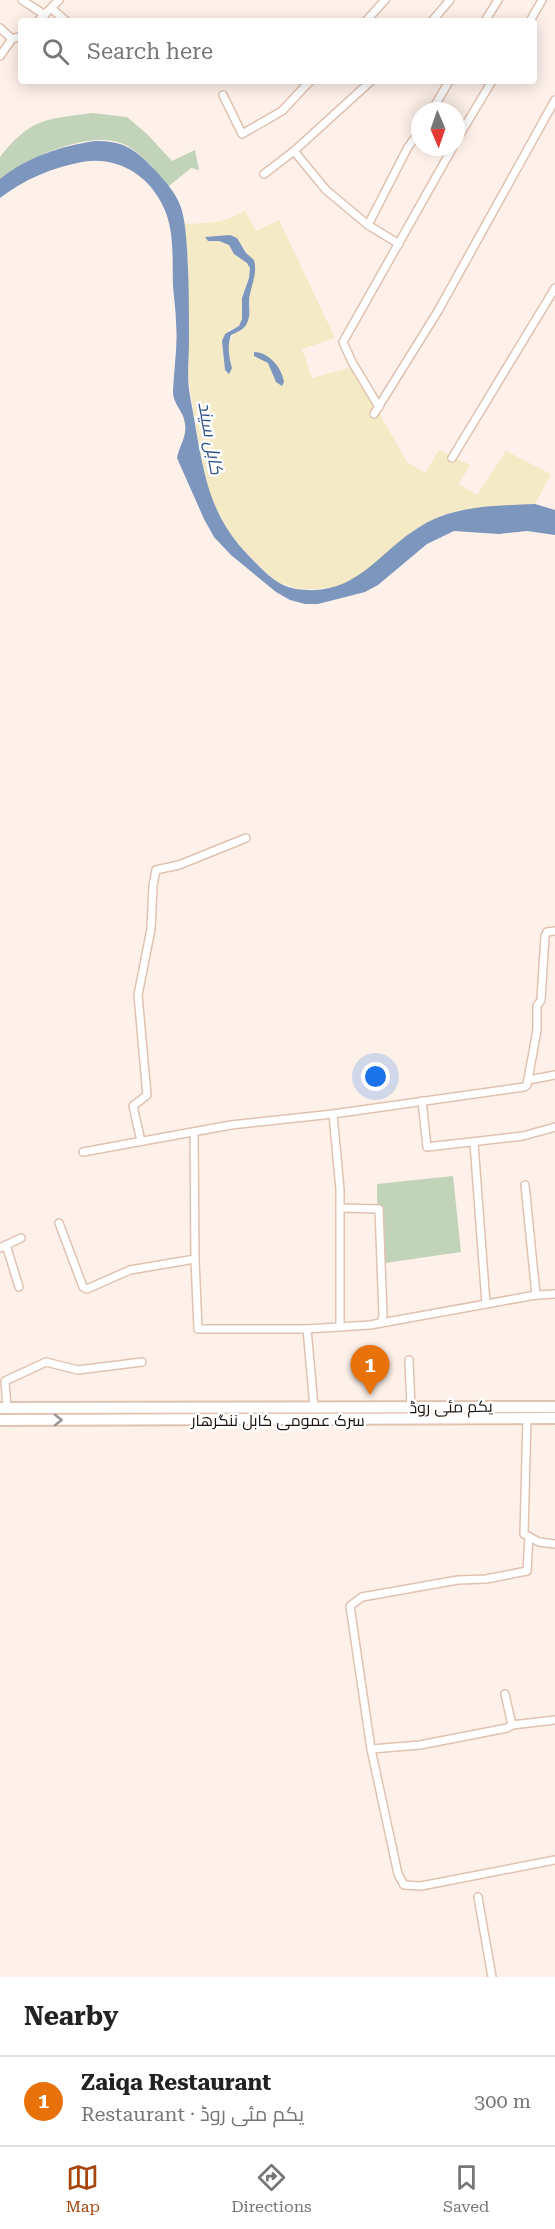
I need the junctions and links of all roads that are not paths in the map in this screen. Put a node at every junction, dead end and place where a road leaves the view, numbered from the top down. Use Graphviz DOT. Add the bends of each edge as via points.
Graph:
graph roads {
  1 [pos="22,0"];
  2 [pos="59,0"];
  3 [pos="385,0"];
  4 [pos="450,0"];
  5 [pos="498,0"];
  6 [pos="542,0"];
  7 [pos="52,9"];
  8 [pos="45,15"];
  9 [pos="42,18"];
  10 [pos="62,18"];
  11 [pos="369,18"];
  12 [pos="435,18"];
  13 [pos="487,18"];
  14 [pos="532,18"];
  15 [pos="0,28"];
  16 [pos="18,37"];
  17 [pos="12,39"];
  18 [pos="0,56"];
  19 [pos="307,84"];
  20 [pos="368,84"];
  21 [pos="447,84"];
  22 [pos="490,84"];
  23 [pos="223,95"];
  24 [pos="555,100"];
  25 [pos="437,102"];
  26 [pos="465,126"];
  27 [pos="411,143"];
  28 [pos="294,151"];
  29 [pos="448,156"];
  30 [pos="264,174"];
  31 [pos="368,225"];
  32 [pos="399,243"];
  33 [pos="555,288"];
  34 [pos="378,407"];
  35 [pos="374,414"];
  36 [pos="452,458"];
  37 [pos="246,838"];
  38 [pos="555,931"];
  39 [pos="555,1075"];
  40 [pos="528,1080"];
  41 [pos="422,1101"];
  42 [pos="333,1114"];
  43 [pos="555,1127"];
  44 [pos="194,1132"];
  45 [pos="141,1141"];
  46 [pos="474,1143"];
  47 [pos="83,1152"];
  48 [pos="525,1185"];
  49 [pos="340,1208"];
  50 [pos="59,1222"];
  51 [pos="21,1238"];
  52 [pos="3,1246"];
  53 [pos="195,1258"];
  54 [pos="19,1287"];
  55 [pos="555,1294"];
  56 [pos="536,1295"];
  57 [pos="486,1304"];
  58 [pos="381,1323"];
  59 [pos="340,1327"];
  60 [pos="307,1329"];
  61 [pos="408,1360"];
  62 [pos="142,1362"];
  63 [pos="314,1407"];
  64 [pos="555,1407"];
  65 [pos="3,1408"];
  66 [pos="411,1408"];
  67 [pos="527,1418"];
  68 [pos="555,1419"];
  69 [pos="0,1420"];
  70 [pos="529,1537"];
  71 [pos="555,1544"];
  72 [pos="505,1694"];
  73 [pos="555,1720"];
  74 [pos="512,1725"];
  75 [pos="370,1749"];
  76 [pos="555,1860"];
  77 [pos="478,1898"];
  78 [pos="492,1977"];
  1 -- 8 [label="street"];
  2 -- 7 [label="street"];
  3 -- 11 [label="street"];
  4 -- 12 [label="street"];
  5 -- 13 [label="street"];
  6 -- 14 [label="street"];
  7 -- 8 [label="street"];
  7 -- 10 [label="street"];
  8 -- 9 [label="street"];
  15 -- 17 [label="street"];
  16 -- 17 [label="street"];
  17 -- 18 [label="street"];
  19 -- 23 [label="street" via="282,111 242,134"];
  20 -- 28 [label="street"];
  21 -- 25 [label="street"];
  22 -- 26 [label="street"];
  24 -- 34 [label="street" via="438,311"];
  27 -- 31 [label="street"];
  28 -- 30 [label="street"];
  28 -- 31 [label="street" via="326,190"];
  29 -- 32 [label="street"];
  31 -- 32 [label="street"];
  32 -- 34 [label="street" via="343,342"];
  33 -- 36 [label="street"];
  34 -- 35 [label="street"];
  37 -- 45 [label="street" via="156,870 151,929 138,995 147,1095 132,1106"];
  38 -- 40 [label="street" via="545,936 541,1000"];
  39 -- 40 [label="street"];
  40 -- 41 [label="street" via="524,1087"];
  41 -- 42 [label="street"];
  41 -- 46 [label="street" via="428,1147"];
  42 -- 44 [label="street" via="262,1120"];
  42 -- 49 [label="street"];
  43 -- 46 [label="street"];
  44 -- 45 [label="street"];
  44 -- 53 [label="street"];
  45 -- 47 [label="street"];
  46 -- 57 [label="street"];
  48 -- 56 [label="street"];
  49 -- 58 [label="street" via="379,1209"];
  49 -- 59 [label="street"];
  50 -- 53 [label="street" via="72,1262 87,1289 130,1270"];
  51 -- 52 [label="street"];
  52 -- 54 [label="street"];
  53 -- 60 [label="street" via="198,1329"];
  55 -- 56 [label="street"];
  56 -- 57 [label="street"];
  57 -- 58 [label="street"];
  58 -- 59 [label="street"];
  59 -- 60 [label="street"];
  60 -- 63 [label="street"];
  61 -- 66 [label="street"];
  62 -- 65 [label="street" via="78,1370 46,1362 5,1381"];
  63 -- 65 [label="highway, یکم مئی روڈ"];
  63 -- 66 [label="highway, یکم مئی روڈ"];
  64 -- 66 [label="highway, یکم مئی روڈ"];
  67 -- 68 [label="highway, سرک عمومی کابل ننگرهار"];
  69 -- 67 [label="highway, سرک عمومی کابل ننگرهار, one-way"];
  67 -- 70 [label="street" via="524,1534"];
  70 -- 71 [label="street"];
  70 -- 75 [label="street" via="527,1571 362,1597 350,1606"];
  72 -- 74 [label="street"];
  73 -- 74 [label="street"];
  74 -- 75 [label="street" via="420,1745"];
  75 -- 76 [label="street" via="398,1874 404,1885 421,1886"];
  77 -- 78 [label="street"];
}
